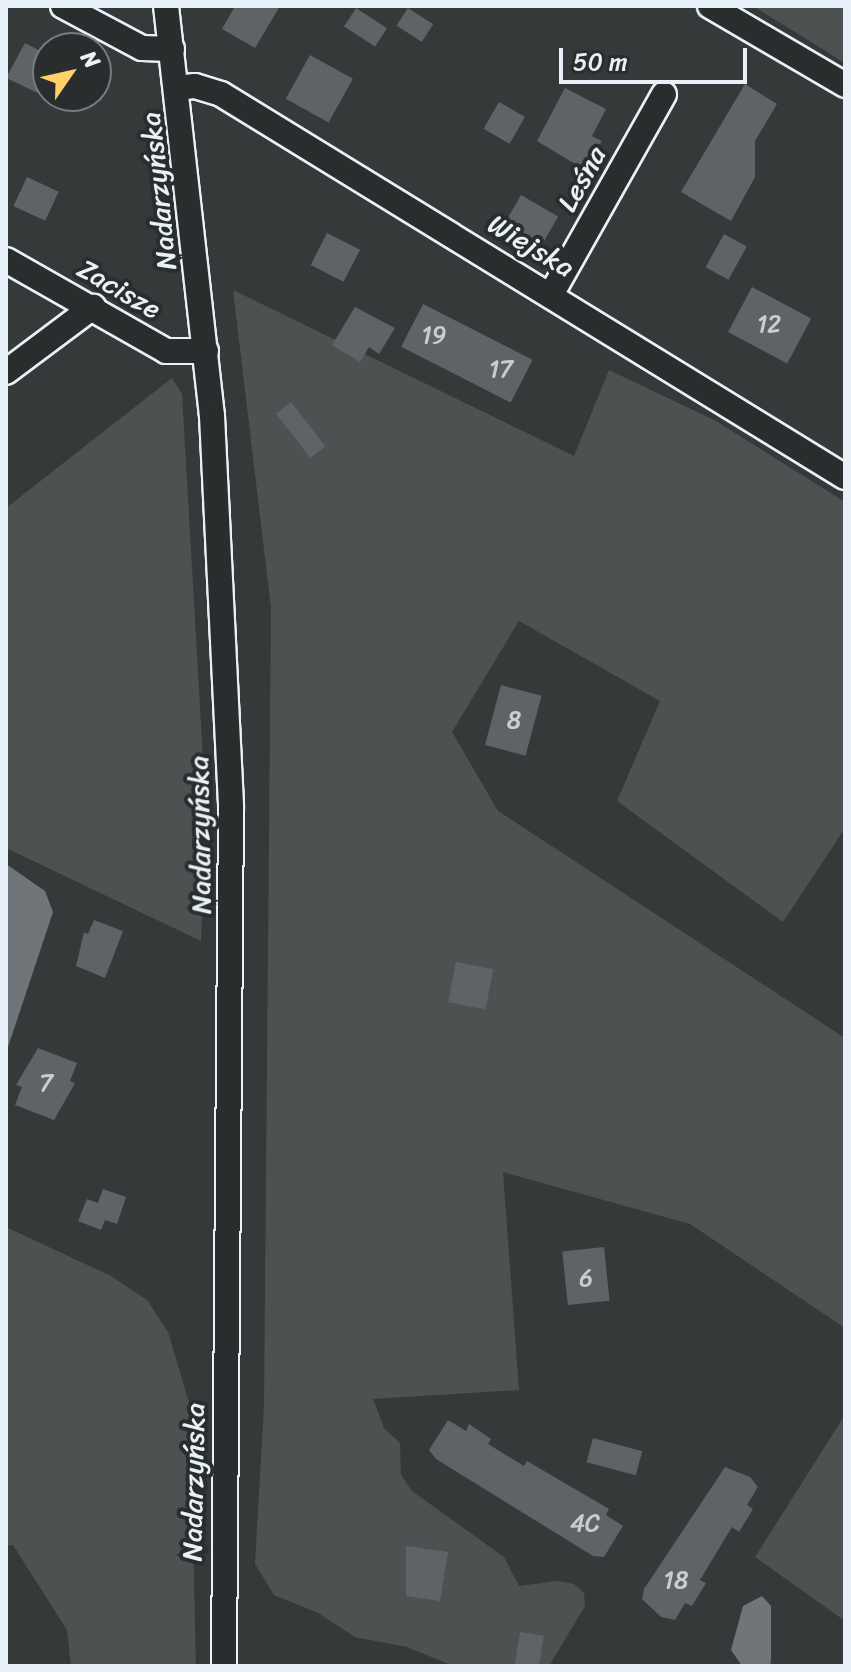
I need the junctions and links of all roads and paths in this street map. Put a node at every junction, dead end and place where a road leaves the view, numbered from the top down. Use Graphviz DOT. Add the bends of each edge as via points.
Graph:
graph roads {
  1 [pos="63,6"];
  2 [pos="166,6"];
  3 [pos="710,6"];
  4 [pos="172,49"];
  5 [pos="845,85"];
  6 [pos="178,88"];
  7 [pos="664,94"];
  8 [pos="6,260"];
  9 [pos="552,293"];
  10 [pos="93,307"];
  11 [pos="206,351"];
  12 [pos="6,372"];
  13 [pos="845,477"];
  14 [pos="224,1666"];
  1 -- 4 [label="street" via="142,48"];
  2 -- 4 [label="street, Nadarzyńska"];
  3 -- 5 [label="street"];
  4 -- 6 [label="street, Nadarzyńska"];
  6 -- 9 [label="street, Wiejska" via="195,86 221,94"];
  6 -- 11 [label="street, Nadarzyńska"];
  7 -- 9 [label="street, Leśna"];
  8 -- 10 [label="street, Zacisze"];
  9 -- 13 [label="street, Wiejska"];
  10 -- 11 [label="street, Zacisze" via="166,351"];
  10 -- 12 [label="street"];
  11 -- 14 [label="street, Nadarzyńska" via="219,532 232,904"];
}
